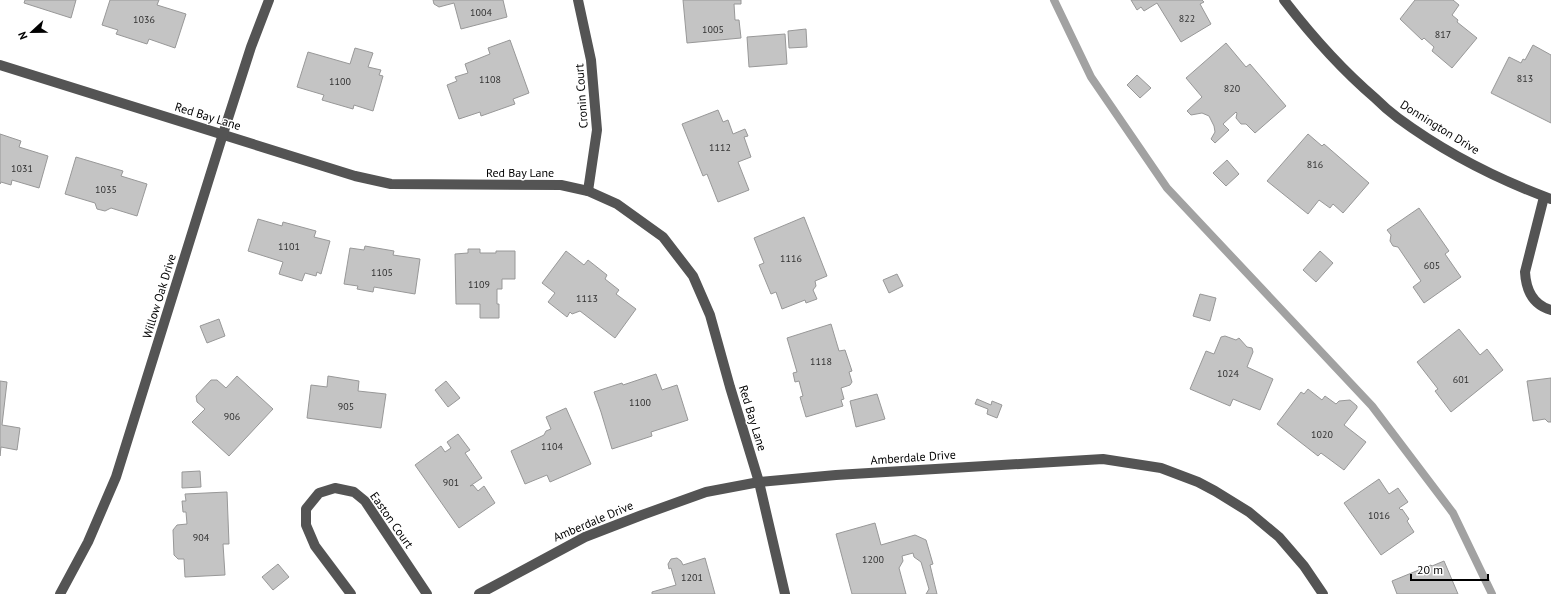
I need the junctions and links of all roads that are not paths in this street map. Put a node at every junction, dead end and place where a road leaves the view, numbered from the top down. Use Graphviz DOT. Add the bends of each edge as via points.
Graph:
graph roads {
  1 [pos="269,0"];
  2 [pos="578,0"];
  3 [pos="1284,0"];
  4 [pos="0,65"];
  5 [pos="223,134"];
  6 [pos="588,191"];
  7 [pos="1548,198"];
  8 [pos="1551,310"];
  9 [pos="759,482"];
  10 [pos="60,594"];
  11 [pos="351,594"];
  12 [pos="427,594"];
  13 [pos="479,594"];
  14 [pos="785,594"];
  15 [pos="1323,594"];
  1 -- 5 [label="street, Willow Oak Drive"];
  2 -- 6 [label="street, Cronin Court" via="591,60 597,130"];
  3 -- 7 [label="street, Donnington Drive" via="1315,39 1397,118 1458,156"];
  4 -- 5 [label="street, Red Bay Lane"];
  5 -- 6 [label="street, Red Bay Lane" via="355,176 391,184 560,185"];
  5 -- 10 [label="street, Willow Oak Drive" via="116,477 88,542"];
  6 -- 9 [label="street, Red Bay Lane" via="618,204 663,237 694,276 710,315"];
  7 -- 8 [label="street" via="1525,272 1525,282 1531,296 1540,307"];
  9 -- 13 [label="street, Amberdale Drive" via="706,492 642,514 585,537"];
  9 -- 14 [label="street, Red Bay Lane"];
  9 -- 15 [label="street, Amberdale Drive" via="836,474 1103,459 1161,468 1198,482 1249,512 1284,543"];
  11 -- 12 [label="street, Easton Court" via="315,546 306,525 306,509 318,493 335,488 354,492 365,501"];
}
